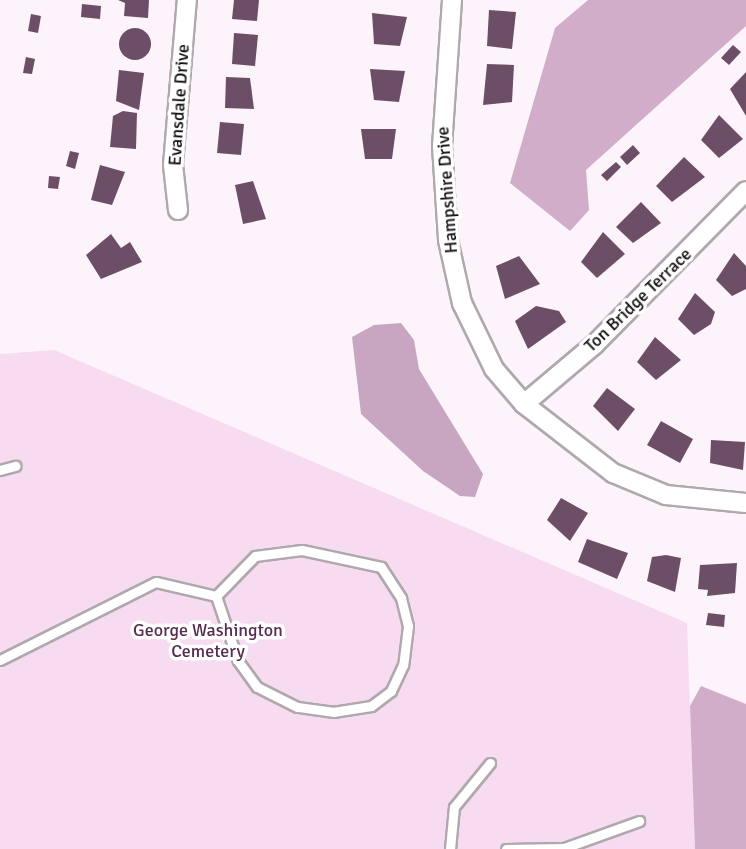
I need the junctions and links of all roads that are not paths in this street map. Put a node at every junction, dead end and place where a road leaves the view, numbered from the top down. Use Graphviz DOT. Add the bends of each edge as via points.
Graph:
graph roads {
  1 [pos="187,0"];
  2 [pos="452,0"];
  3 [pos="746,191"];
  4 [pos="178,210"];
  5 [pos="524,404"];
  6 [pos="15,466"];
  7 [pos="0,470"];
  8 [pos="746,503"];
  9 [pos="216,596"];
  10 [pos="0,660"];
  11 [pos="490,763"];
  12 [pos="639,821"];
  13 [pos="450,849"];
  14 [pos="506,849"];
  1 -- 4 [label="street, Evansdale Drive" via="173,165"];
  2 -- 5 [label="street, Hampshire Drive" via="442,146 450,249 476,339"];
  3 -- 5 [label="street, Ton Bridge Terrace" via="594,345"];
  5 -- 8 [label="street, Hampshire Drive" via="633,483 700,502"];
  6 -- 7 [label="lane"];
  9 -- 9 [label="lane" via="268,551 369,561 393,581 405,611 407,639 397,679 381,699 355,709 314,711 275,699 238,661"];
  9 -- 10 [label="lane" via="156,582"];
  11 -- 13 [label="lane" via="454,807"];
  12 -- 14 [label="lane" via="564,848"];
}
